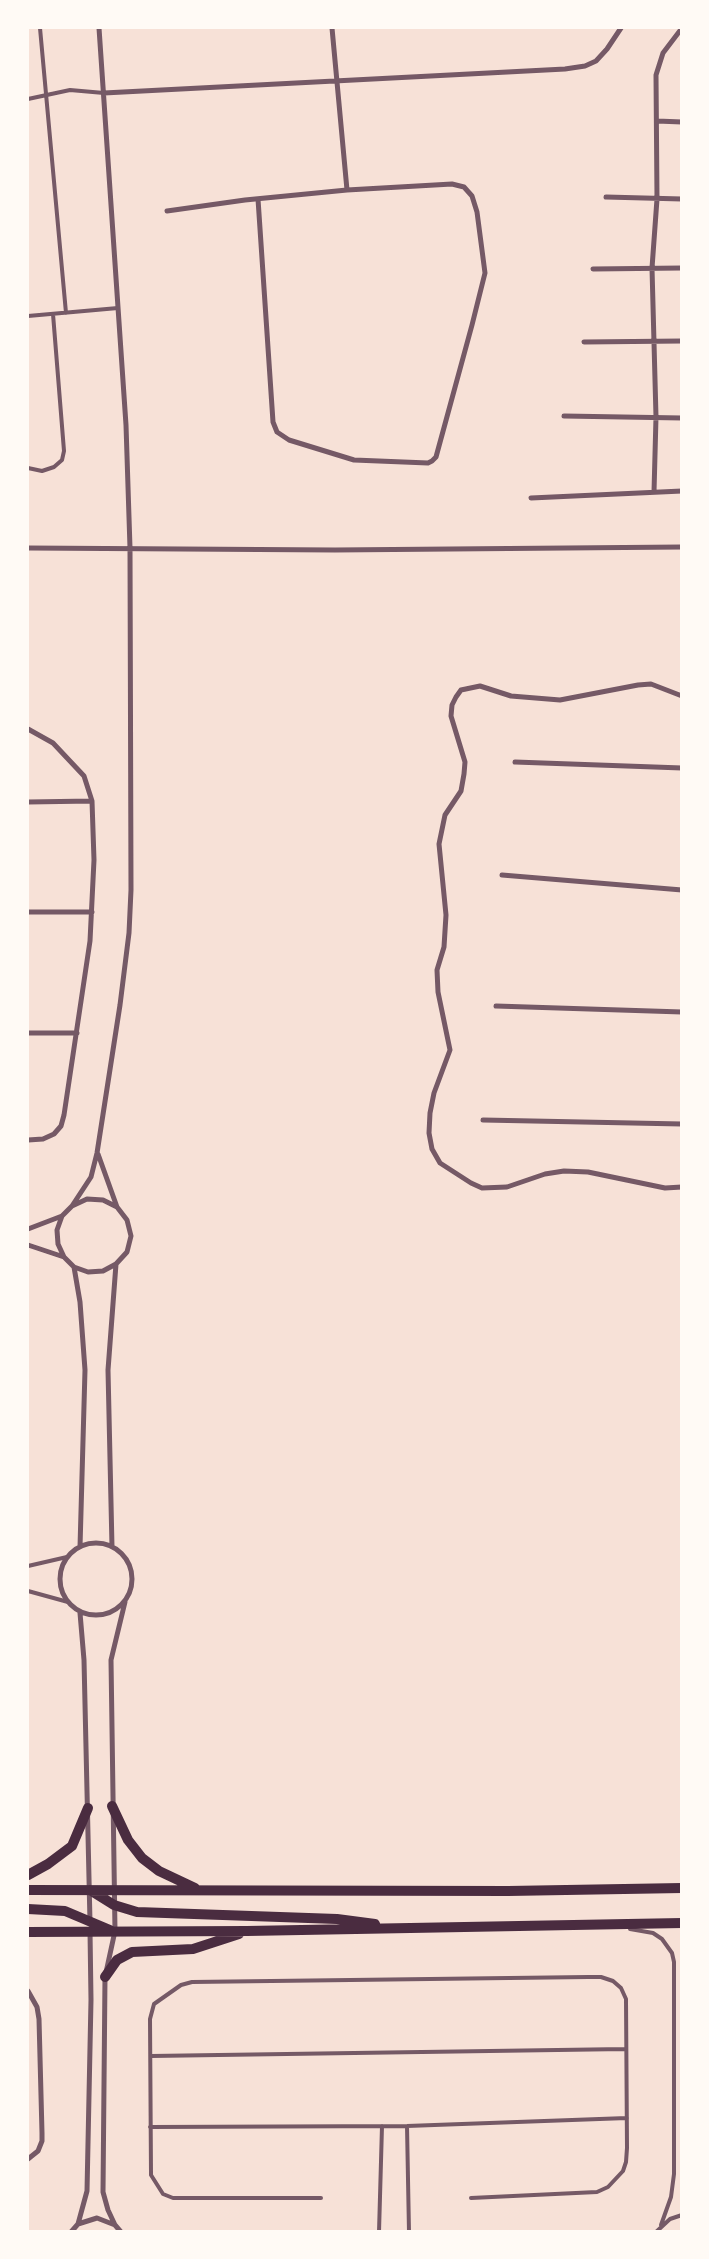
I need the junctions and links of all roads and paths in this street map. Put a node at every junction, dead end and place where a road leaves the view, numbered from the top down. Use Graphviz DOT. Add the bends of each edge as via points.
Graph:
graph roads {
  1 [pos="40,28"];
  2 [pos="99,28"];
  3 [pos="332,28"];
  4 [pos="621,28"];
  5 [pos="682,28"];
  6 [pos="336,80"];
  7 [pos="104,93"];
  8 [pos="46,96"];
  9 [pos="28,99"];
  10 [pos="657,121"];
  11 [pos="682,122"];
  12 [pos="347,190"];
  13 [pos="606,197"];
  14 [pos="657,199"];
  15 [pos="682,199"];
  16 [pos="258,200"];
  17 [pos="167,210"];
  18 [pos="652,268"];
  19 [pos="682,268"];
  20 [pos="593,269"];
  21 [pos="118,308"];
  22 [pos="66,313"];
  23 [pos="53,314"];
  24 [pos="28,316"];
  25 [pos="655,341"];
  26 [pos="682,341"];
  27 [pos="584,342"];
  28 [pos="564,416"];
  29 [pos="656,417"];
  30 [pos="682,418"];
  31 [pos="28,468"];
  32 [pos="654,492"];
  33 [pos="682,492"];
  34 [pos="531,498"];
  35 [pos="682,547"];
  36 [pos="28,548"];
  37 [pos="130,548"];
  38 [pos="682,696"];
  39 [pos="28,728"];
  40 [pos="515,762"];
  41 [pos="682,768"];
  42 [pos="92,801"];
  43 [pos="28,802"];
  44 [pos="502,875"];
  45 [pos="682,890"];
  46 [pos="28,912"];
  47 [pos="92,912"];
  48 [pos="496,1006"];
  49 [pos="682,1012"];
  50 [pos="28,1033"];
  51 [pos="77,1033"];
  52 [pos="483,1120"];
  53 [pos="682,1124"];
  54 [pos="28,1140"];
  55 [pos="98,1153"];
  56 [pos="682,1187"];
  57 [pos="72,1206"];
  58 [pos="118,1208"];
  59 [pos="62,1216"];
  60 [pos="28,1229"];
  61 [pos="28,1245"];
  62 [pos="64,1257"];
  63 [pos="116,1264"];
  64 [pos="74,1267"];
  65 [pos="112,1546"];
  66 [pos="80,1547"];
  67 [pos="67,1557"];
  68 [pos="28,1566"];
  69 [pos="28,1592"];
  70 [pos="68,1602"];
  71 [pos="125,1602"];
  72 [pos="80,1612"];
  73 [pos="112,1806"];
  74 [pos="88,1808"];
  75 [pos="28,1876"];
  76 [pos="682,1888"];
  77 [pos="89,1889"];
  78 [pos="113,1889"];
  79 [pos="28,1890"];
  80 [pos="199,1890"];
  81 [pos="114,1905"];
  82 [pos="28,1909"];
  83 [pos="90,1920"];
  84 [pos="682,1922"];
  85 [pos="584,1924"];
  86 [pos="415,1928"];
  87 [pos="247,1931"];
  88 [pos="28,1932"];
  89 [pos="90,1932"];
  90 [pos="115,1932"];
  91 [pos="105,1977"];
  92 [pos="28,1991"];
  93 [pos="625,2049"];
  94 [pos="151,2056"];
  95 [pos="627,2118"];
  96 [pos="382,2126"];
  97 [pos="407,2126"];
  98 [pos="150,2128"];
  99 [pos="28,2159"];
  100 [pos="321,2198"];
  101 [pos="471,2198"];
  102 [pos="682,2215"];
  103 [pos="78,2224"];
  104 [pos="115,2224"];
  105 [pos="661,2225"];
  106 [pos="70,2231"];
  107 [pos="121,2232"];
  108 [pos="379,2232"];
  109 [pos="409,2232"];
  110 [pos="656,2232"];
  1 -- 8 [label="lane"];
  2 -- 7 [label="street"];
  3 -- 6 [label="street"];
  4 -- 6 [label="street" via="596,61 585,66"];
  5 -- 10 [label="street" via="660,60 656,75"];
  6 -- 7 [label="street"];
  6 -- 12 [label="street"];
  7 -- 8 [label="lane" via="70,90"];
  7 -- 21 [label="street"];
  8 -- 9 [label="lane"];
  8 -- 22 [label="lane"];
  10 -- 11 [label="street"];
  10 -- 14 [label="street"];
  12 -- 16 [label="street"];
  12 -- 16 [label="street" via="452,184 464,187 472,196 477,212 485,273 436,456 428,462 354,460 289,440 277,432 273,422"];
  13 -- 14 [label="street"];
  14 -- 15 [label="street"];
  14 -- 18 [label="street"];
  16 -- 17 [label="street"];
  18 -- 19 [label="street"];
  18 -- 20 [label="street"];
  18 -- 25 [label="street"];
  21 -- 22 [label="lane"];
  21 -- 37 [label="street"];
  22 -- 23 [label="lane"];
  23 -- 24 [label="lane"];
  23 -- 31 [label="lane" via="64,451 62,460 54,467 42,471"];
  25 -- 26 [label="street"];
  25 -- 27 [label="street"];
  25 -- 29 [label="street"];
  28 -- 29 [label="street"];
  29 -- 30 [label="street"];
  29 -- 32 [label="street"];
  32 -- 33 [label="street"];
  32 -- 34 [label="street"];
  35 -- 37 [label="street"];
  36 -- 37 [label="street"];
  37 -- 55 [label="street" via="130,933"];
  38 -- 56 [label="street" via="651,684 638,684 560,700 511,696 480,686 461,690 456,697 451,716 466,762 461,791 445,816 439,844 446,915 444,946 437,970 438,992 450,1050 434,1092 430,1113 432,1149 440,1163 482,1188 508,1187 564,1171 588,1172 665,1188"];
  39 -- 42 [label="street" via="62,752 84,776"];
  40 -- 41 [label="street"];
  42 -- 43 [label="street"];
  42 -- 47 [label="street"];
  44 -- 45 [label="street"];
  46 -- 47 [label="street"];
  47 -- 51 [label="street"];
  48 -- 49 [label="street"];
  50 -- 51 [label="street"];
  51 -- 54 [label="street" via="61,1126 43,1139"];
  52 -- 53 [label="street"];
  55 -- 57 [label="street" via="91,1177"];
  55 -- 58 [label="street"];
  57 -- 58 [label="street" via="87,1199 103,1200"];
  57 -- 59 [label="street"];
  58 -- 63 [label="street" via="127,1220 131,1236 127,1252"];
  59 -- 60 [label="street"];
  59 -- 62 [label="street" via="57,1230 58,1244"];
  61 -- 62 [label="street"];
  62 -- 64 [label="street"];
  63 -- 64 [label="street" via="103,1271 88,1272"];
  63 -- 65 [label="street" via="108,1370"];
  64 -- 66 [label="street" via="80,1302 84,1370"];
  65 -- 66 [label="street" via="96,1543"];
  65 -- 71 [label="street" via="125,1556 132,1571 132,1587"];
  66 -- 67 [label="street"];
  67 -- 68 [label="lane"];
  67 -- 70 [label="street" via="60,1572 60,1588"];
  69 -- 70 [label="lane"];
  70 -- 72 [label="street"];
  71 -- 72 [label="street" via="112,1612 96,1616"];
  71 -- 73 [label="street" via="111,1660"];
  72 -- 74 [label="street"];
  73 -- 78 [label="street"];
  73 -- 80 [label="main road" via="128,1840 142,1858 159,1871"];
  74 -- 75 [label="main road" via="72,1846"];
  74 -- 77 [label="street"];
  76 -- 80 [label="main road"];
  77 -- 78 [label="main road"];
  77 -- 79 [label="main road"];
  77 -- 81 [label="main road"];
  77 -- 83 [label="street"];
  78 -- 80 [label="main road"];
  78 -- 81 [label="street"];
  81 -- 86 [label="main road" via="137,1912 337,1919"];
  81 -- 90 [label="street"];
  82 -- 83 [label="main road" via="65,1911"];
  83 -- 89 [label="street"];
  83 -- 90 [label="main road"];
  84 -- 85 [label="main road"];
  85 -- 86 [label="main road"];
  85 -- 105 [label="lane" via="653,1933 672,1953 674,2174 671,2197"];
  86 -- 87 [label="main road"];
  87 -- 90 [label="main road"];
  87 -- 91 [label="main road" via="193,1949 132,1952 116,1960"];
  88 -- 89 [label="main road"];
  89 -- 90 [label="main road"];
  89 -- 103 [label="street" via="87,2191"];
  90 -- 91 [label="street"];
  91 -- 104 [label="street" via="103,2192"];
  92 -- 99 [label="street" via="40,2019 42,2133 38,2151"];
  93 -- 94 [label="lane"];
  93 -- 94 [label="lane" via="626,1999 621,1988 601,1977 192,1982 181,1985 154,2004 150,2018"];
  93 -- 95 [label="lane"];
  94 -- 98 [label="lane"];
  95 -- 97 [label="lane"];
  95 -- 101 [label="lane" via="626,2162 623,2171 608,2187 585,2193"];
  96 -- 97 [label="lane"];
  96 -- 98 [label="lane"];
  96 -- 108 [label="lane"];
  97 -- 109 [label="lane"];
  98 -- 100 [label="lane" via="151,2175 163,2194 174,2198"];
  102 -- 105 [label="lane"];
  103 -- 104 [label="street" via="97,2218"];
  103 -- 106 [label="street"];
  104 -- 107 [label="street"];
  105 -- 110 [label="lane"];
}
